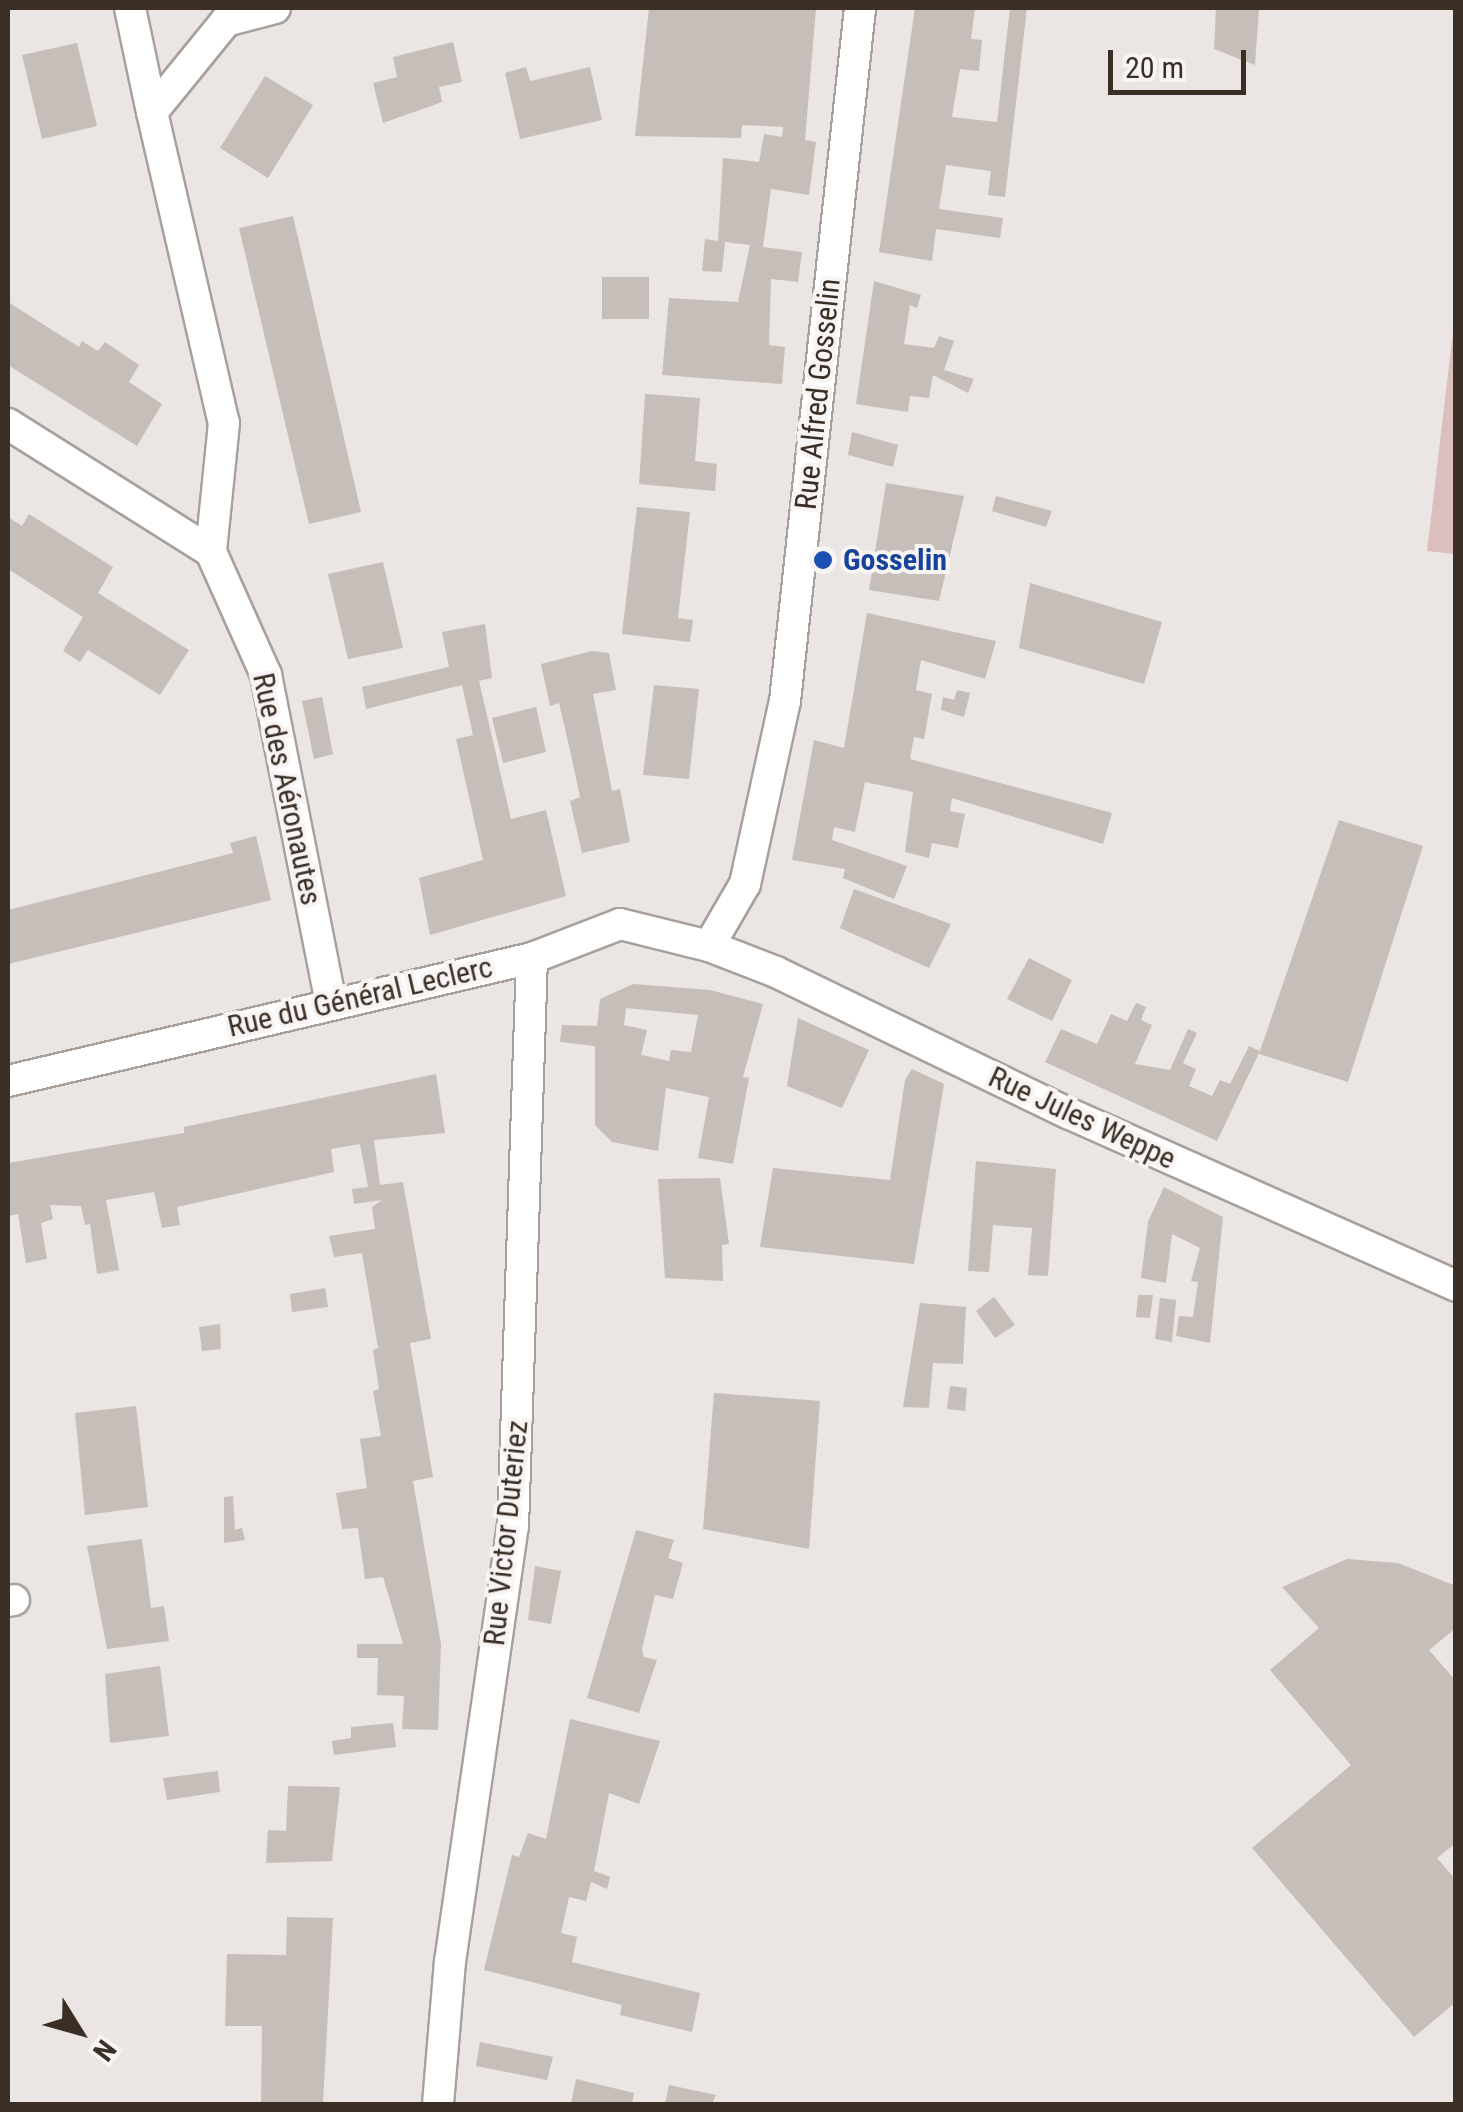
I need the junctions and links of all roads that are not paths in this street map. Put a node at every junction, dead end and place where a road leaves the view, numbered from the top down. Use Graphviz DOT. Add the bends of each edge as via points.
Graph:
graph roads {
  1 [pos="130,8"];
  2 [pos="275,8"];
  3 [pos="860,8"];
  4 [pos="214,14"];
  5 [pos="152,112"];
  6 [pos="8,424"];
  7 [pos="211,552"];
  8 [pos="709,946"];
  9 [pos="532,958"];
  10 [pos="331,1003"];
  11 [pos="8,1081"];
  12 [pos="1456,1286"];
  13 [pos="438,2104"];
  1 -- 5 [label="street, Rue des Aéronautes"];
  2 -- 4 [label="street"];
  3 -- 8 [label="street, Rue Alfred Gosselin" via="785,702 745,884"];
  4 -- 5 [label="street"];
  5 -- 7 [label="street, Rue des Aéronautes" via="224,424"];
  6 -- 7 [label="street"];
  7 -- 10 [label="street, Rue des Aéronautes" via="266,675"];
  8 -- 9 [label="street, Rue du Général Leclerc" via="620,924"];
  8 -- 12 [label="street, Rue Jules Weppe"];
  9 -- 10 [label="street, Rue du Général Leclerc"];
  9 -- 13 [label="street, Rue Victor Duteriez" via="512,1526 450,1962"];
  10 -- 11 [label="street, Rue du Général Leclerc"];
}
